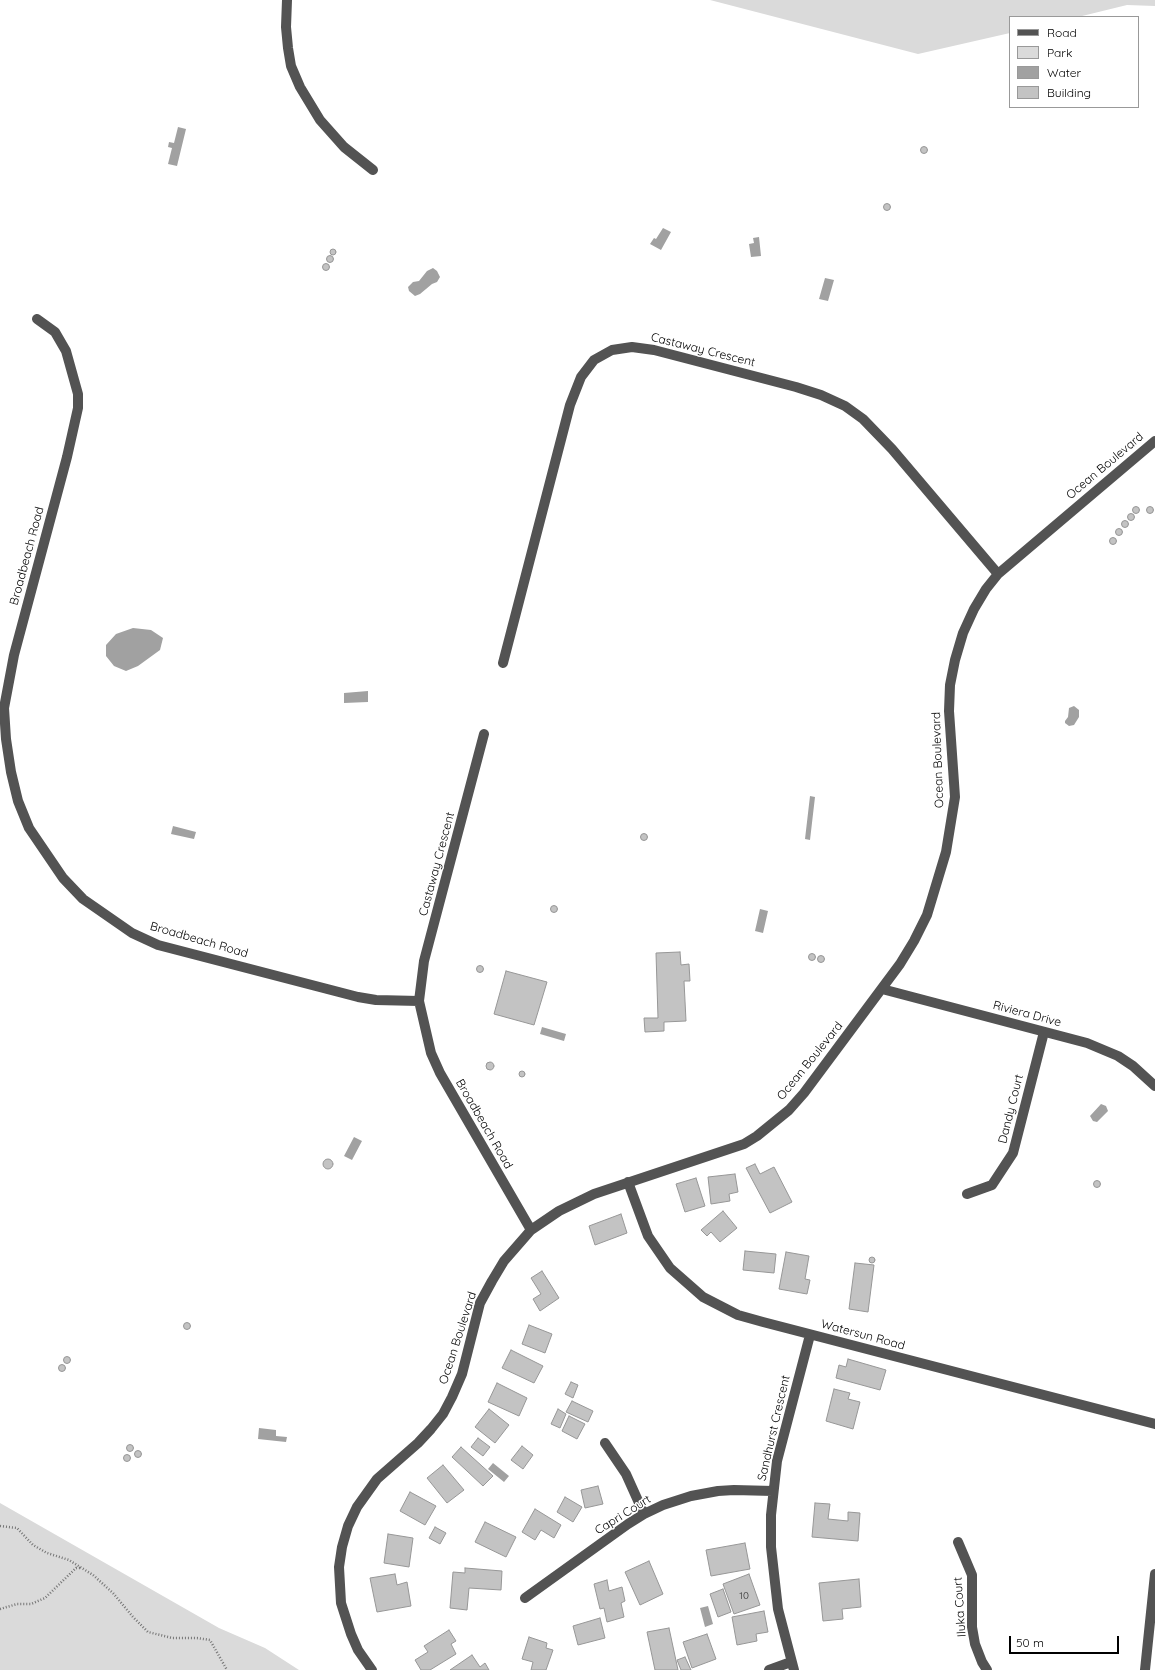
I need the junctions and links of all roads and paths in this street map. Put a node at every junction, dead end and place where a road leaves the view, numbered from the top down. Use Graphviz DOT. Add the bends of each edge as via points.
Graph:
graph roads {
  1 [pos="287,0"];
  2 [pos="374,170"];
  3 [pos="37,319"];
  4 [pos="1155,441"];
  5 [pos="998,574"];
  6 [pos="503,663"];
  7 [pos="484,734"];
  8 [pos="882,989"];
  9 [pos="419,1001"];
  10 [pos="1044,1032"];
  11 [pos="1155,1086"];
  12 [pos="628,1182"];
  13 [pos="967,1194"];
  14 [pos="531,1230"];
  15 [pos="810,1334"];
  16 [pos="1155,1424"];
  17 [pos="604,1443"];
  18 [pos="773,1491"];
  19 [pos="644,1514"];
  20 [pos="0,1526"];
  21 [pos="958,1542"];
  22 [pos="82,1568"];
  23 [pos="1155,1574"];
  24 [pos="525,1598"];
  25 [pos="0,1609"];
  26 [pos="792,1666"];
  27 [pos="227,1670"];
  28 [pos="372,1670"];
  29 [pos="769,1670"];
  30 [pos="987,1670"];
  31 [pos="1145,1670"];
  1 -- 2 [label="street" via="288,48 291,66 300,87 320,120 344,148"];
  3 -- 9 [label="street, Broadbeach Road" via="55,332 66,351 78,394 78,408 14,655 4,708 11,772 18,801 29,828 63,878 83,899 138,936 194,954 358,997"];
  4 -- 5 [label="street, Ocean Boulevard"];
  5 -- 6 [label="street, Castaway Crescent" via="892,449 863,419 845,406 796,386 654,350 632,347 612,350 594,360 580,377 570,405"];
  5 -- 8 [label="street, Ocean Boulevard" via="986,589 963,633 950,685 949,711 955,797 937,887 914,941"];
  7 -- 9 [label="street, Castaway Crescent" via="424,961"];
  8 -- 10 [label="street, Riviera Drive"];
  8 -- 12 [label="street, Ocean Boulevard" via="804,1094 757,1136 730,1149"];
  9 -- 14 [label="street, Broadbeach Road" via="431,1052 440,1073"];
  10 -- 11 [label="street, Riviera Drive" via="1087,1043 1111,1053 1133,1066"];
  10 -- 13 [label="street, Dandy Court" via="1013,1153 992,1185"];
  12 -- 14 [label="street, Ocean Boulevard" via="577,1201"];
  12 -- 15 [label="street, Watersun Road" via="648,1236 670,1268 684,1282 703,1297 738,1315"];
  14 -- 28 [label="street, Ocean Boulevard" via="504,1261 480,1304 462,1374 443,1414 418,1443 377,1479 357,1507 348,1526 340,1567 341,1603 358,1650"];
  15 -- 16 [label="street, Watersun Road"];
  15 -- 18 [label="street, Sandhurst Crescent" via="783,1436"];
  17 -- 19 [label="street" via="626,1474"];
  18 -- 19 [label="street, Capri Court" via="734,1490 705,1493 676,1500"];
  18 -- 26 [label="street, Sandhurst Crescent" via="771,1547 774,1578 778,1609"];
  19 -- 24 [label="street, Capri Court"];
  20 -- 22 [label="path" via="17,1528 33,1545"];
  21 -- 30 [label="street, Iluka Court" via="972,1575 972,1627 975,1644"];
  22 -- 25 [label="path" via="76,1568 44,1598 31,1604 17,1604"];
  22 -- 27 [label="path" via="113,1593 148,1632 172,1638 210,1640"];
  23 -- 31 [label="street"];
  26 -- 29 [label="street"];
}
